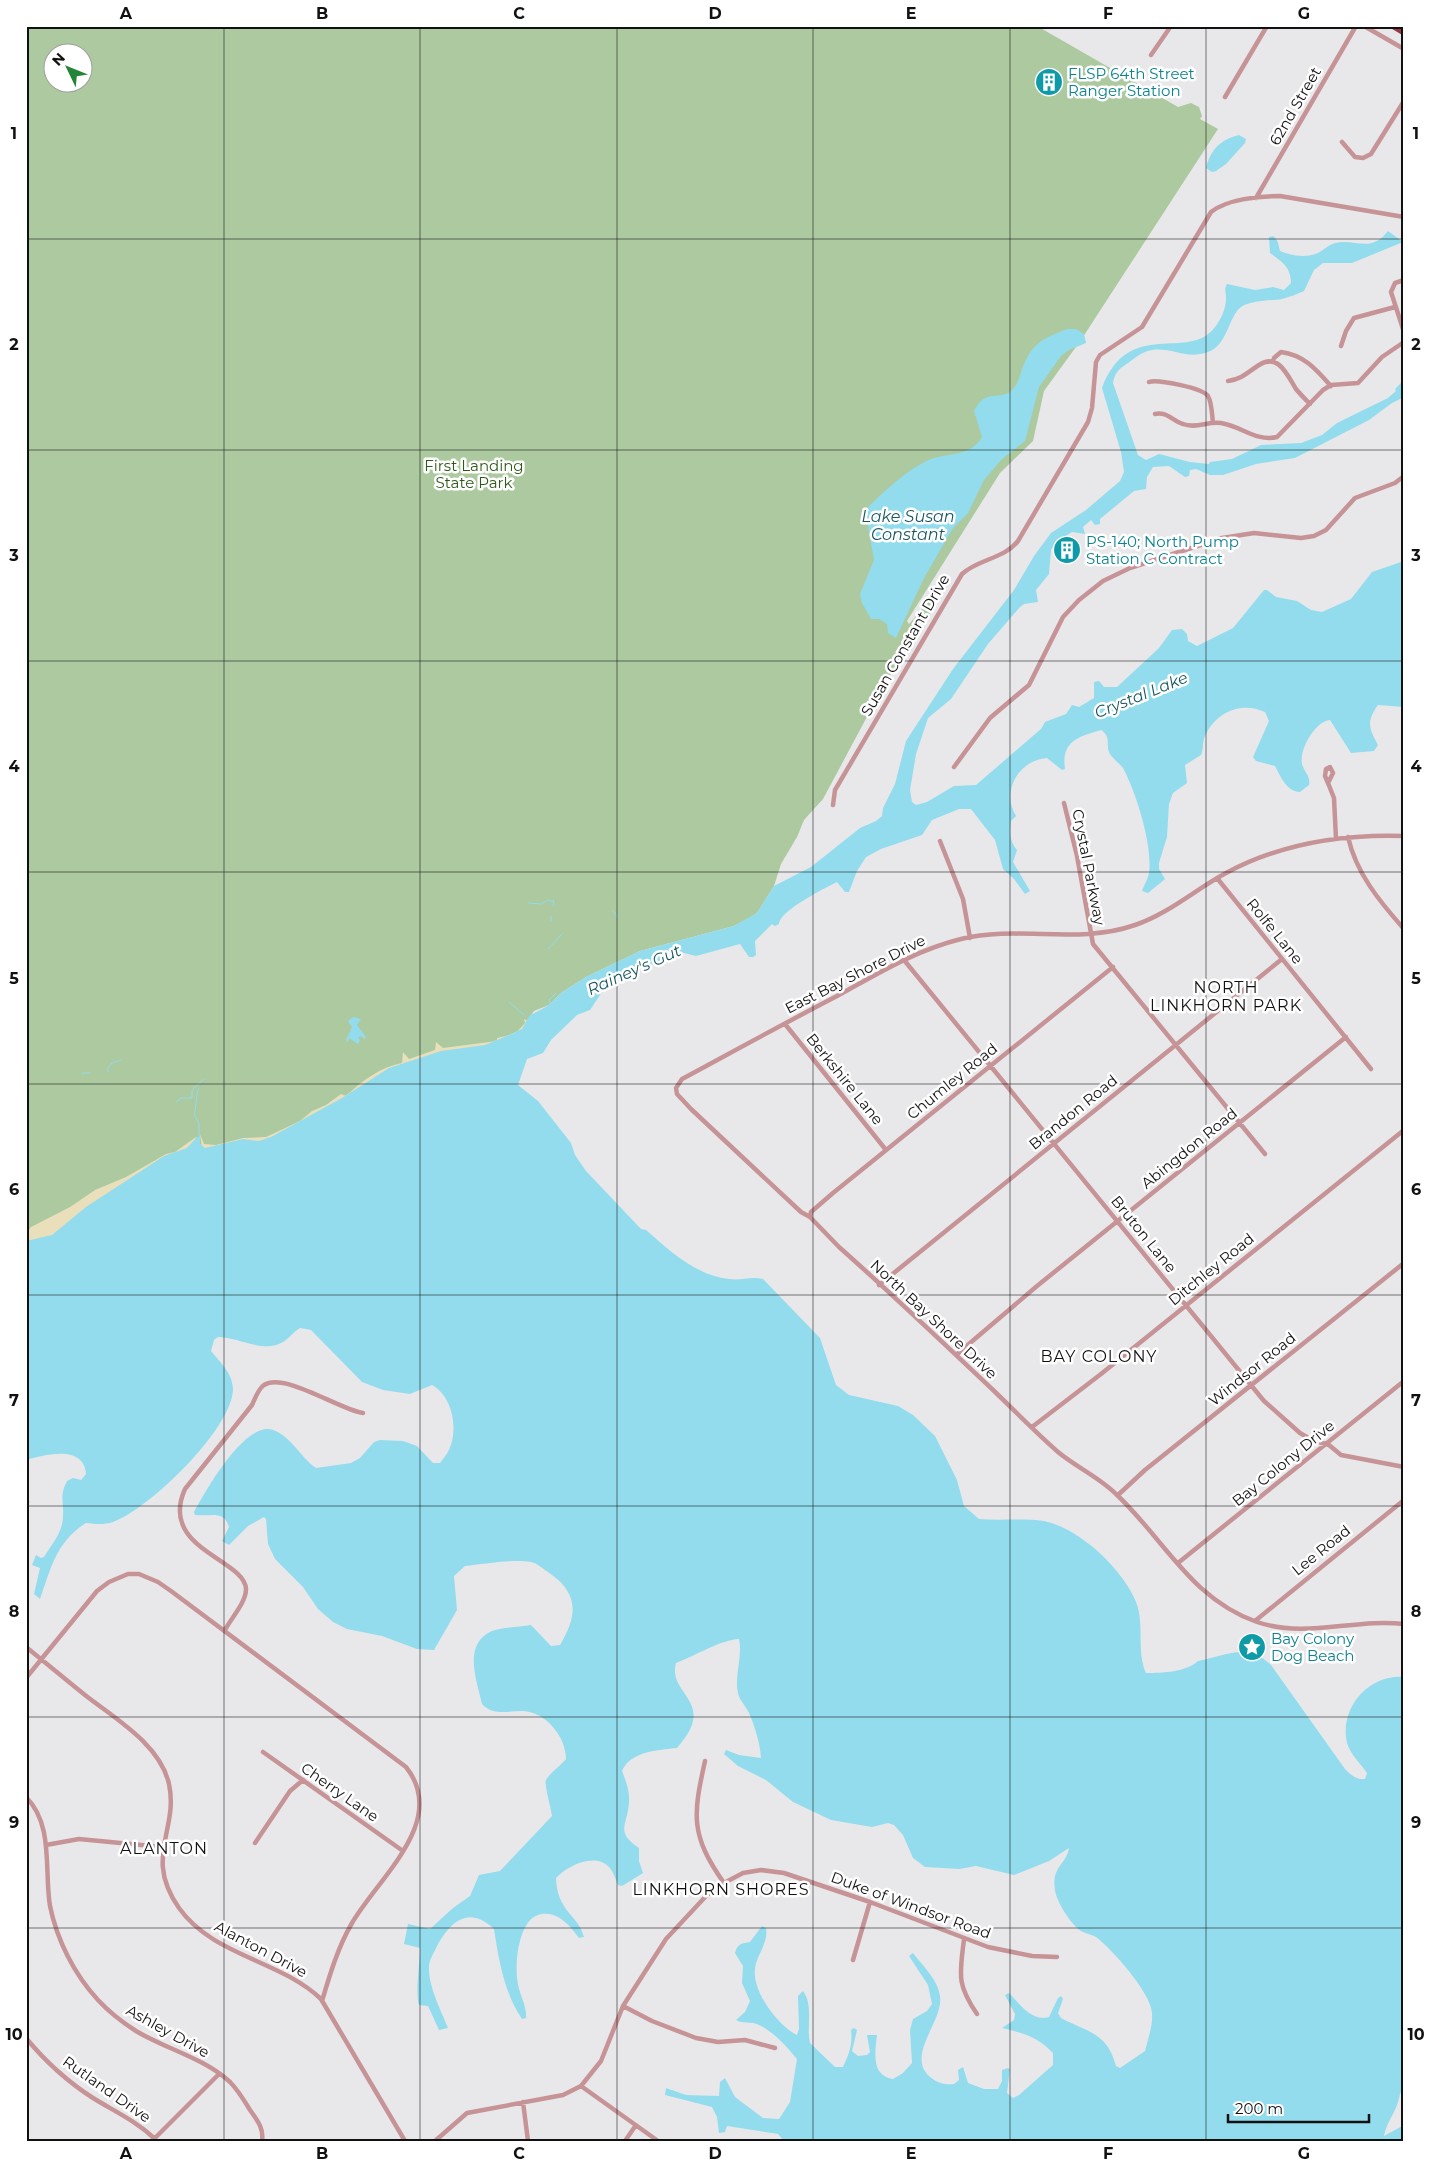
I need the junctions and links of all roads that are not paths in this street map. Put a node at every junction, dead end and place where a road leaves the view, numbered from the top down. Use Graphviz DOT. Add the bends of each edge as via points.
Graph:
graph roads {
  1 [pos="1171,26"];
  2 [pos="1266,26"];
  3 [pos="1356,26"];
  4 [pos="1364,26"];
  5 [pos="1394,26"];
  6 [pos="1404,32"];
  7 [pos="1404,49"];
  8 [pos="1151,55"];
  9 [pos="1225,97"];
  10 [pos="1404,101"];
  11 [pos="1342,142"];
  12 [pos="1256,198"];
  13 [pos="1404,217"];
  14 [pos="1404,280"];
  15 [pos="1395,307"];
  16 [pos="1404,332"];
  17 [pos="1404,342"];
  18 [pos="1341,346"];
  19 [pos="1273,362"];
  20 [pos="1228,381"];
  21 [pos="1149,382"];
  22 [pos="1331,386"];
  23 [pos="1310,404"];
  24 [pos="1155,414"];
  25 [pos="1212,423"];
  26 [pos="1404,476"];
  27 [pos="954,767"];
  28 [pos="1328,783"];
  29 [pos="1064,804"];
  30 [pos="833,805"];
  31 [pos="1404,836"];
  32 [pos="1348,837"];
  33 [pos="1336,839"];
  34 [pos="940,842"];
  35 [pos="1217,878"];
  36 [pos="1404,929"];
  37 [pos="1090,935"];
  38 [pos="970,938"];
  39 [pos="1282,959"];
  40 [pos="904,960"];
  41 [pos="1113,967"];
  42 [pos="785,1024"];
  43 [pos="1346,1038"];
  44 [pos="1177,1044"];
  45 [pos="992,1066"];
  46 [pos="1370,1069"];
  47 [pos="676,1091"];
  48 [pos="1240,1123"];
  49 [pos="1404,1130"];
  50 [pos="1054,1144"];
  51 [pos="886,1150"];
  52 [pos="1265,1154"];
  53 [pos="810,1217"];
  54 [pos="1118,1222"];
  55 [pos="1404,1263"];
  56 [pos="879,1285"];
  57 [pos="1186,1306"];
  58 [pos="956,1355"];
  59 [pos="1404,1381"];
  60 [pos="1250,1386"];
  61 [pos="363,1413"];
  62 [pos="1032,1427"];
  63 [pos="1326,1444"];
  64 [pos="1404,1467"];
  65 [pos="1118,1495"];
  66 [pos="1404,1500"];
  67 [pos="1178,1562"];
  68 [pos="1254,1621"];
  69 [pos="1403,1623"];
  70 [pos="225,1630"];
  71 [pos="26,1647"];
  72 [pos="41,1660"];
  73 [pos="26,1678"];
  74 [pos="263,1752"];
  75 [pos="705,1761"];
  76 [pos="303,1780"];
  77 [pos="26,1797"];
  78 [pos="255,1843"];
  79 [pos="46,1845"];
  80 [pos="162,1847"];
  81 [pos="403,1851"];
  82 [pos="724,1882"];
  83 [pos="870,1902"];
  84 [pos="964,1939"];
  85 [pos="1057,1957"];
  86 [pos="853,1960"];
  87 [pos="322,2001"];
  88 [pos="623,2006"];
  89 [pos="977,2014"];
  90 [pos="26,2038"];
  91 [pos="775,2048"];
  92 [pos="219,2074"];
  93 [pos="582,2086"];
  94 [pos="523,2102"];
  95 [pos="636,2125"];
  96 [pos="153,2140"];
  97 [pos="262,2141"];
  98 [pos="405,2141"];
  99 [pos="435,2141"];
  100 [pos="528,2141"];
  101 [pos="625,2141"];
  102 [pos="658,2141"];
  1 -- 8 [label="street"];
  2 -- 9 [label="street"];
  3 -- 12 [label="street, 62nd Street"];
  4 -- 7 [label="street"];
  5 -- 6 [label="highway"];
  10 -- 11 [label="street" via="1371,154 1355,157"];
  12 -- 13 [label="street, Susan Constant Drive" via="1280,196"];
  12 -- 30 [label="street, Susan Constant Drive" via="1212,212 1142,327 1100,355 1096,362 1088,422 1023,533 1010,550 972,566 962,574 835,790"];
  14 -- 15 [label="street" via="1395,283 1392,290"];
  15 -- 16 [label="street"];
  15 -- 18 [label="street" via="1354,318"];
  17 -- 22 [label="street" via="1382,357 1358,382"];
  19 -- 20 [label="street" via="1261,364 1248,375"];
  19 -- 22 [label="street" via="1281,352 1292,353 1312,364"];
  19 -- 23 [label="street" via="1286,369"];
  21 -- 25 [label="street" via="1157,380 1201,390 1210,399"];
  22 -- 23 [label="street"];
  23 -- 25 [label="street" via="1284,433 1274,438"];
  24 -- 25 [label="street" via="1163,413 1188,426"];
  26 -- 27 [label="street" via="1355,498 1326,530 1314,536 1235,535 1130,568 1103,581 1078,600 1063,617 1029,685 990,718"];
  28 -- 33 [label="street" via="1334,798"];
  29 -- 37 [label="street, Crystal Parkway" via="1077,856"];
  31 -- 32 [label="street, East Bay Shore Drive"];
  32 -- 33 [label="street, East Bay Shore Drive"];
  32 -- 36 [label="street" via="1360,871"];
  33 -- 35 [label="street, East Bay Shore Drive" via="1261,857"];
  34 -- 38 [label="street" via="963,899"];
  35 -- 37 [label="street, East Bay Shore Drive" via="1146,921"];
  35 -- 39 [label="street, Rolfe Lane"];
  37 -- 38 [label="street, East Bay Shore Drive"];
  37 -- 41 [label="street" via="1095,947"];
  38 -- 40 [label="street, East Bay Shore Drive" via="928,949"];
  39 -- 43 [label="street, Rolfe Lane"];
  39 -- 44 [label="street, Brandon Road"];
  40 -- 42 [label="street, East Bay Shore Drive"];
  40 -- 45 [label="street, Bruton Lane"];
  41 -- 44 [label="street"];
  41 -- 45 [label="street, Chumley Road"];
  42 -- 47 [label="street, East Bay Shore Drive" via="682,1079"];
  42 -- 51 [label="street, Berkshire Lane"];
  43 -- 46 [label="street, Rolfe Lane"];
  43 -- 48 [label="street, Abingdon Road"];
  44 -- 48 [label="street"];
  44 -- 50 [label="street, Brandon Road"];
  45 -- 50 [label="street, Bruton Lane"];
  45 -- 51 [label="street, Chumley Road"];
  47 -- 53 [label="street, North Bay Shore Drive" via="691,1109"];
  48 -- 52 [label="street"];
  48 -- 54 [label="street, Abingdon Road"];
  49 -- 57 [label="street, Ditchley Road"];
  50 -- 54 [label="street, Bruton Lane"];
  50 -- 56 [label="street, Brandon Road"];
  51 -- 53 [label="street, Chumley Road" via="811,1212"];
  53 -- 56 [label="street, North Bay Shore Drive"];
  54 -- 57 [label="street, Bruton Lane"];
  54 -- 58 [label="street, Abingdon Road"];
  55 -- 60 [label="street, Windsor Road"];
  56 -- 58 [label="street, North Bay Shore Drive"];
  57 -- 60 [label="street, Bruton Lane"];
  57 -- 62 [label="street, Ditchley Road"];
  58 -- 62 [label="street, North Bay Shore Drive"];
  59 -- 63 [label="street, Bay Colony Drive"];
  60 -- 63 [label="street, Bruton Lane" via="1290,1426 1312,1440"];
  60 -- 65 [label="street, Windsor Road"];
  61 -- 70 [label="street" via="308,1391 274,1382 264,1385 252,1405 185,1489 181,1513 190,1537 238,1572 246,1585 244,1597"];
  62 -- 65 [label="street, North Bay Shore Drive" via="1058,1451"];
  63 -- 64 [label="street, Bruton Lane" via="1344,1456"];
  63 -- 67 [label="street, Bay Colony Drive"];
  65 -- 67 [label="street, North Bay Shore Drive"];
  66 -- 68 [label="street, Lee Road"];
  67 -- 68 [label="street, North Bay Shore Drive" via="1209,1596"];
  68 -- 69 [label="street" via="1307,1629"];
  70 -- 72 [label="street" via="158,1582 139,1574 128,1574 97,1591"];
  70 -- 81 [label="street" via="408,1769 418,1791 420,1810"];
  71 -- 72 [label="street, Alanton Drive"];
  72 -- 73 [label="street"];
  72 -- 80 [label="street, Alanton Drive" via="144,1743 157,1759 170,1790"];
  74 -- 76 [label="street, Cherry Lane"];
  75 -- 82 [label="street" via="696,1800 696,1827 711,1863"];
  76 -- 78 [label="street" via="290,1791"];
  76 -- 81 [label="street, Cherry Lane"];
  77 -- 79 [label="street, Ashley Drive" via="40,1815"];
  79 -- 80 [label="street" via="79,1839"];
  79 -- 92 [label="street, Ashley Drive" via="53,1919 68,1957 91,1992 115,2016 137,2031"];
  80 -- 87 [label="street, Alanton Drive" via="163,1869 170,1892 194,1925 211,1938 307,1987"];
  81 -- 87 [label="street" via="363,1905 344,1938"];
  82 -- 83 [label="street, Duke of Windsor Road" via="752,1872 776,1871"];
  82 -- 88 [label="street, Duke of Windsor Road" via="707,1894 679,1923"];
  83 -- 84 [label="street, Duke of Windsor Road"];
  83 -- 86 [label="street"];
  84 -- 85 [label="street, Duke of Windsor Road" via="1018,1954"];
  84 -- 89 [label="street" via="960,1978 965,1996"];
  87 -- 98 [label="street, Alanton Drive"];
  88 -- 91 [label="street" via="696,2038 718,2042 751,2040"];
  88 -- 93 [label="street, Duke of Windsor Road" via="601,2061"];
  90 -- 96 [label="street, Rutland Drive" via="47,2062 78,2087 139,2125"];
  92 -- 96 [label="street"];
  92 -- 97 [label="street, Ashley Drive" via="237,2090 258,2122"];
  93 -- 94 [label="street, Duke of Windsor Road" via="563,2095"];
  93 -- 95 [label="street"];
  94 -- 99 [label="street, Duke of Windsor Road" via="467,2113"];
  94 -- 100 [label="street"];
  95 -- 101 [label="street"];
  95 -- 102 [label="street"];
}
